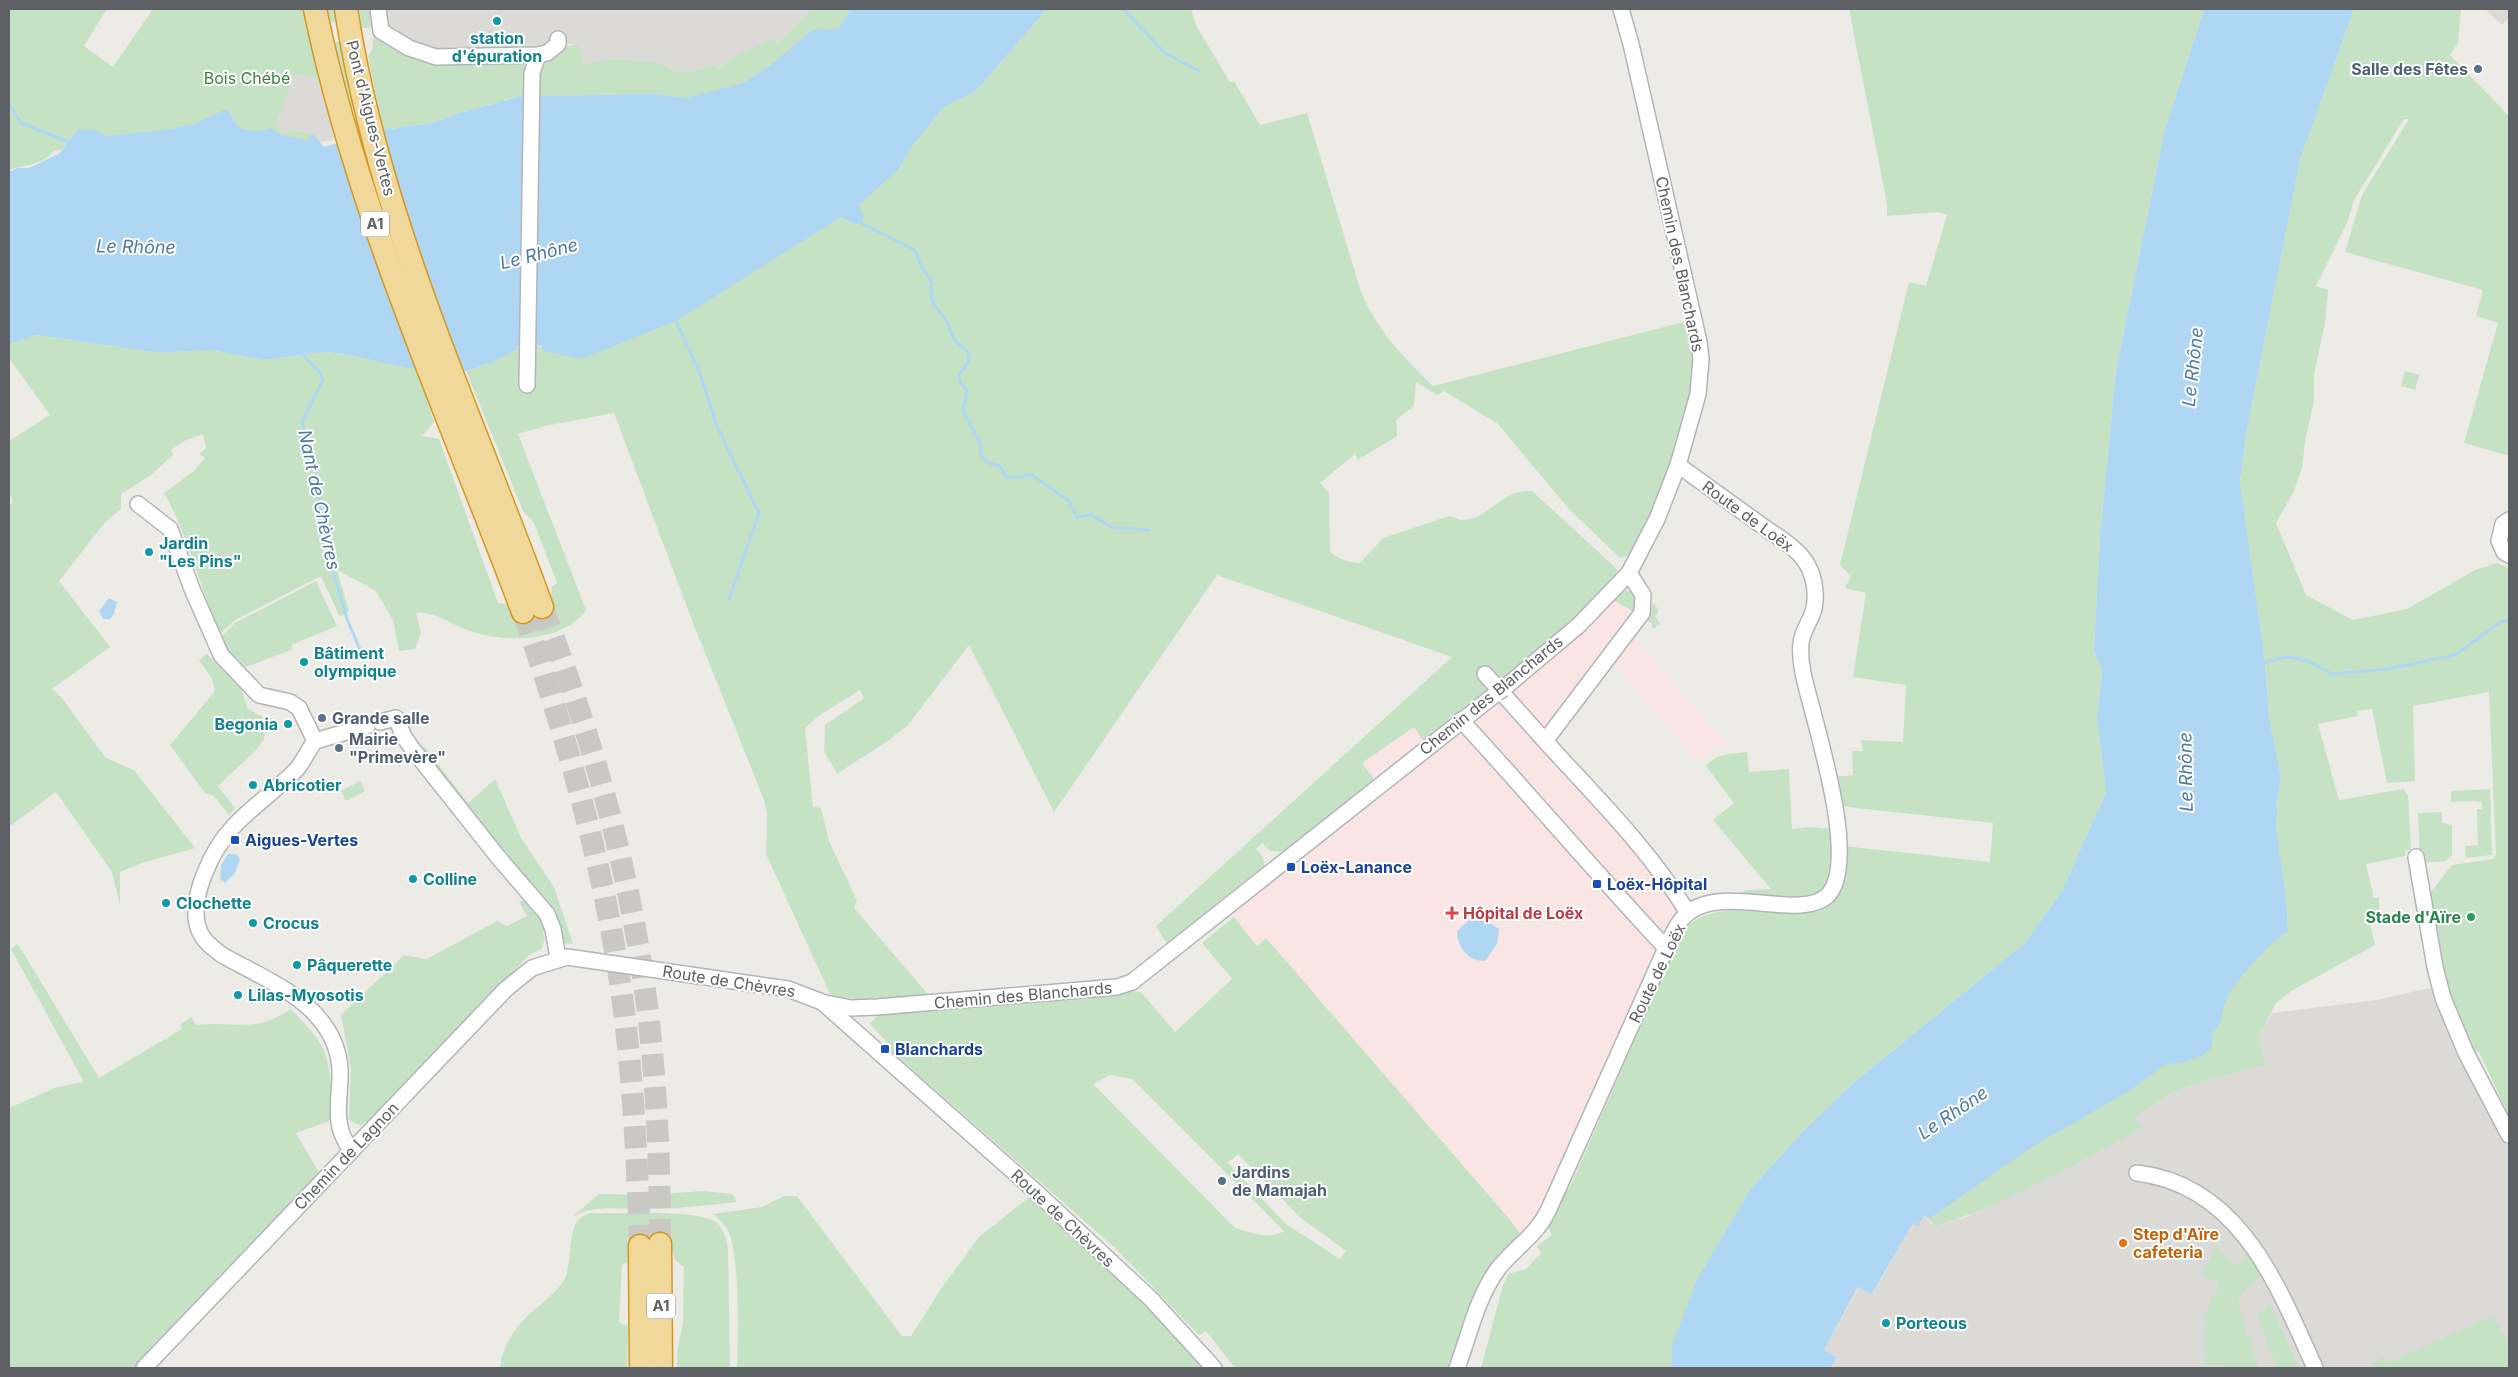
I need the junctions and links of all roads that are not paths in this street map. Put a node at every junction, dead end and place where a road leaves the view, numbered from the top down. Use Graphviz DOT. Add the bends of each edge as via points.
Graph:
graph roads {
  1 [pos="378,9"];
  2 [pos="1621,9"];
  3 [pos="347,15"];
  4 [pos="316,17"];
  5 [pos="558,39"];
  6 [pos="534,66"];
  7 [pos="527,384"];
  8 [pos="458,415"];
  9 [pos="1678,465"];
  10 [pos="138,504"];
  11 [pos="2509,520"];
  12 [pos="2509,555"];
  13 [pos="1630,573"];
  14 [pos="533,610"];
  15 [pos="1485,674"];
  16 [pos="1461,720"];
  17 [pos="315,741"];
  18 [pos="1545,741"];
  19 [pos="2416,858"];
  20 [pos="1688,913"];
  21 [pos="1666,948"];
  22 [pos="558,958"];
  23 [pos="822,1002"];
  24 [pos="877,1008"];
  25 [pos="863,1038"];
  26 [pos="340,1123"];
  27 [pos="369,1132"];
  28 [pos="2509,1135"];
  29 [pos="351,1152"];
  30 [pos="2137,1173"];
  31 [pos="144,1368"];
  32 [pos="641,1368"];
  33 [pos="661,1368"];
  34 [pos="1214,1368"];
  35 [pos="1457,1368"];
  36 [pos="2315,1368"];
  1 -- 6 [label="street" via="381,31 427,55"];
  2 -- 9 [label="street, Chemin des Blanchards" via="1701,359 1698,394"];
  3 -- 8 [label="highway, Pont d'Aigues-Vertes / A1" via="368,121"];
  4 -- 8 [label="highway, Pont d'Aigues-Vertes / A1" via="360,180 392,271"];
  5 -- 6 [label="street" via="558,44"];
  6 -- 7 [label="street"];
  8 -- 14 [label="highway, A1"];
  9 -- 13 [label="street, Chemin des Blanchards" via="1658,519"];
  9 -- 20 [label="street, Route de Loëx" via="1794,549 1809,570 1814,607 1801,643 1801,665 1827,770 1839,853 1839,873 1834,886 1826,897 1813,903 1738,901 1700,907"];
  10 -- 17 [label="street" via="170,529 221,655 259,694 290,702 298,708"];
  11 -- 12 [label="street" via="2503,524 2499,541"];
  13 -- 16 [label="street, Chemin des Blanchards" via="1579,625 1480,708"];
  13 -- 18 [label="street" via="1643,595 1642,613"];
  15 -- 18 [label="street"];
  16 -- 21 [label="street"];
  16 -- 24 [label="street, Chemin des Blanchards" via="1132,982 1117,987"];
  17 -- 22 [label="street" via="396,718 414,751 547,914"];
  17 -- 26 [label="street" via="296,771 234,826 217,847 200,886 196,917 200,932 211,947 290,992 326,1026 339,1059"];
  18 -- 20 [label="street" via="1643,850"];
  19 -- 28 [label="street" via="2443,998 2466,1053"];
  20 -- 21 [label="street, Route de Loëx"];
  21 -- 35 [label="street, Route de Loëx" via="1548,1212 1532,1236 1499,1267 1490,1281"];
  22 -- 23 [label="street, Route de Chèvres" via="584,958 788,989"];
  22 -- 27 [label="street, Chemin de Lagnon" via="532,968 517,979"];
  23 -- 24 [label="street, Chemin des Blanchards" via="851,1008"];
  23 -- 25 [label="street, Route de Chèvres"];
  24 -- 25 [label="street" via="863,1014 860,1026"];
  25 -- 34 [label="street, Route de Chèvres" via="1144,1293"];
  26 -- 27 [label="street"];
  26 -- 29 [label="street"];
  27 -- 29 [label="street, Chemin de Lagnon"];
  29 -- 31 [label="street, Chemin de Lagnon"];
  30 -- 36 [label="street" via="2173,1180 2189,1188 2220,1210 2245,1235 2285,1302"];
  32 -- 33 [label="highway, A1" via="650,1245"];
}
